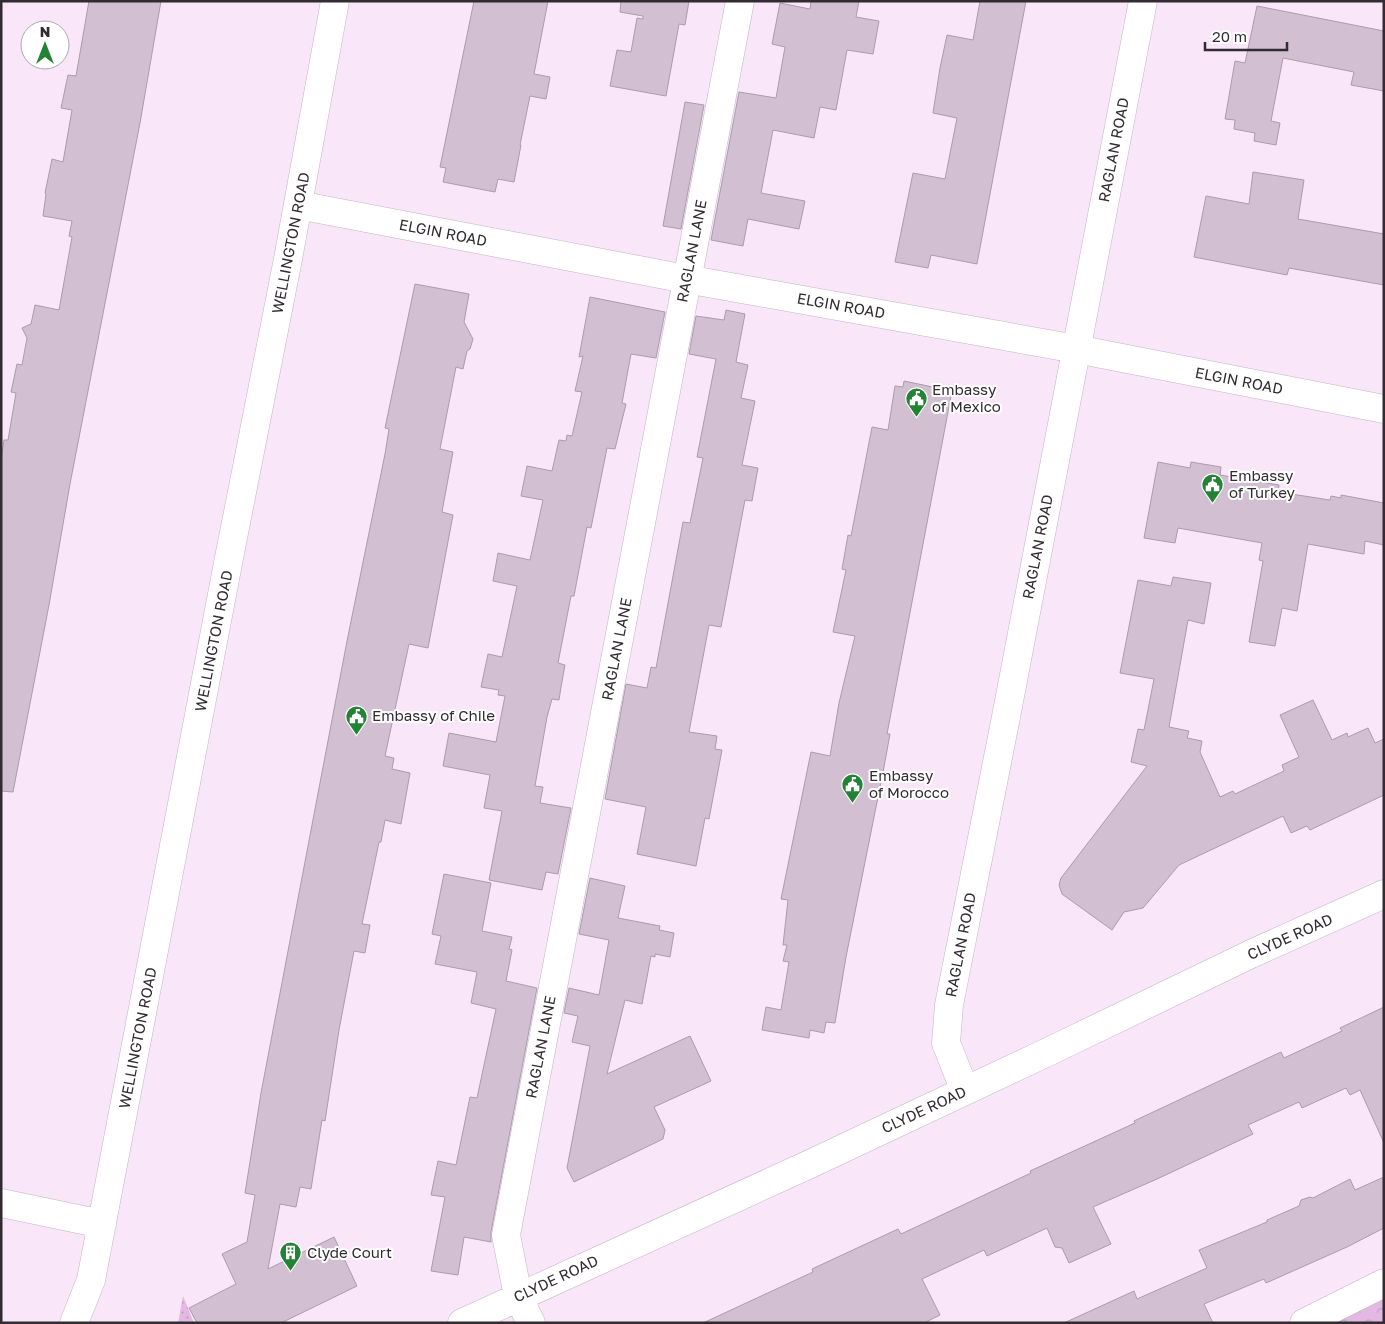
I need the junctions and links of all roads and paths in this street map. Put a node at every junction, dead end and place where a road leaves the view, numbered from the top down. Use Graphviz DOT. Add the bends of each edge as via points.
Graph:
graph roads {
  1 [pos="336,1"];
  2 [pos="740,1"];
  3 [pos="1143,1"];
  4 [pos="298,205"];
  5 [pos="686,279"];
  6 [pos="1076,349"];
  7 [pos="1384,409"];
  8 [pos="1384,894"];
  9 [pos="965,1091"];
  10 [pos="1,1203"];
  11 [pos="102,1224"];
  12 [pos="92,1280"];
  13 [pos="1384,1283"];
  14 [pos="518,1296"];
  15 [pos="74,1323"];
  16 [pos="92,1323"];
  17 [pos="462,1323"];
  18 [pos="531,1323"];
  19 [pos="1304,1323"];
  1 -- 4 [label="street, WELLINGTON ROAD"];
  2 -- 5 [label="street, RAGLAN LANE"];
  3 -- 6 [label="street, RAGLAN ROAD"];
  4 -- 5 [label="street, ELGIN ROAD"];
  4 -- 11 [label="street, WELLINGTON ROAD"];
  5 -- 6 [label="street, ELGIN ROAD"];
  5 -- 14 [label="street, RAGLAN LANE" via="506,1235"];
  6 -- 7 [label="street, ELGIN ROAD"];
  6 -- 9 [label="street, RAGLAN ROAD" via="949,1005 946,1043"];
  8 -- 9 [label="street, CLYDE ROAD"];
  9 -- 14 [label="street, CLYDE ROAD"];
  10 -- 11 [label="street"];
  11 -- 12 [label="street, WELLINGTON ROAD"];
  12 -- 15 [label="street, WELLINGTON ROAD"];
  12 -- 16 [label="street, WELLINGTON ROAD"];
  13 -- 19 [label="street"];
  14 -- 17 [label="street, CLYDE ROAD"];
  14 -- 18 [label="street, RAGLAN LANE"];
}
